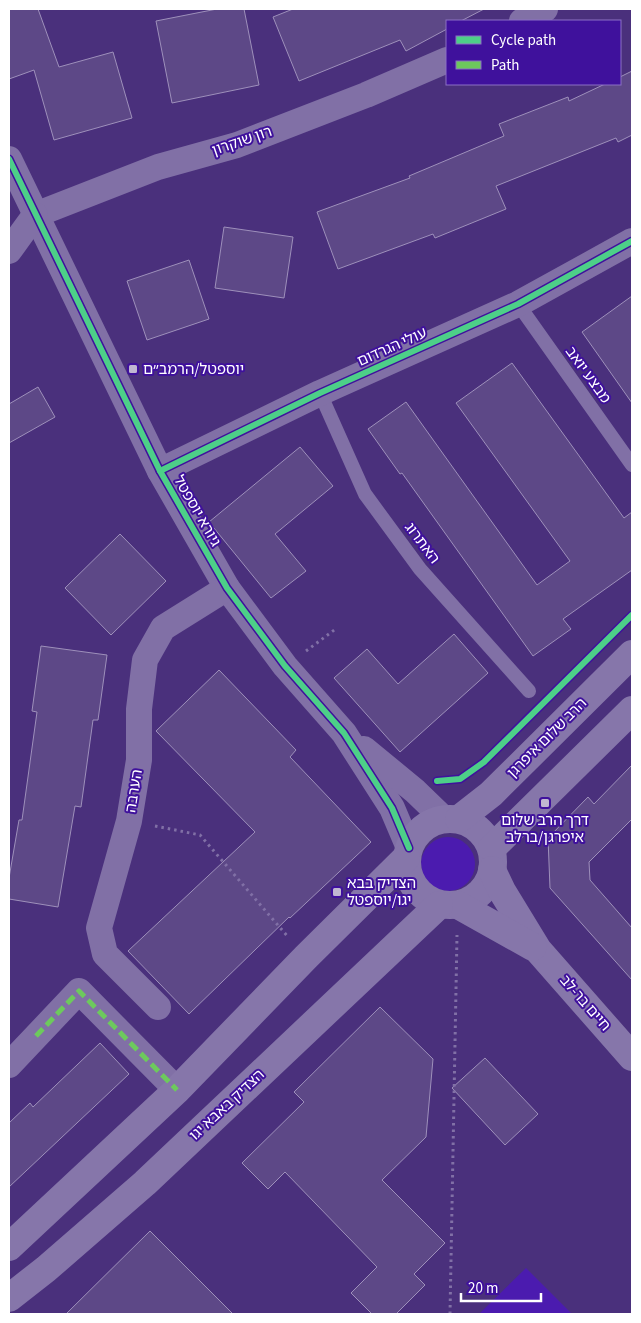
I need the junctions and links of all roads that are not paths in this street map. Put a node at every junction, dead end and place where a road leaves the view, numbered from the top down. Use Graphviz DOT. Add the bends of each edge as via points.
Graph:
graph roads {
  1 [pos="545,9"];
  2 [pos="524,20"];
  3 [pos="446,60"];
  4 [pos="9,159"];
  5 [pos="35,215"];
  6 [pos="632,241"];
  7 [pos="9,251"];
  8 [pos="518,304"];
  9 [pos="320,394"];
  10 [pos="632,465"];
  11 [pos="160,471"];
  12 [pos="227,588"];
  13 [pos="632,654"];
  14 [pos="529,691"];
  15 [pos="632,710"];
  16 [pos="344,733"];
  17 [pos="452,819"];
  18 [pos="407,853"];
  19 [pos="492,859"];
  20 [pos="449,905"];
  21 [pos="538,950"];
  22 [pos="158,1007"];
  23 [pos="632,1057"];
  24 [pos="9,1066"];
  25 [pos="177,1090"];
  26 [pos="9,1247"];
  27 [pos="9,1298"];
  1 -- 2 [label="street"];
  3 -- 5 [label="street, רון שוקרון" via="237,145 158,167"];
  4 -- 5 [label="street, גיורא יוספטל"];
  5 -- 7 [label="street"];
  5 -- 11 [label="street, גיורא יוספטל"];
  6 -- 8 [label="street, עולי הגרדום"];
  8 -- 9 [label="street, עולי הגרדום"];
  8 -- 10 [label="lane, מבצע יואב"];
  9 -- 11 [label="street, עולי הגרדום"];
  9 -- 14 [label="lane, האתרוג" via="365,494 420,569"];
  11 -- 12 [label="street, גיורא יוספטל"];
  12 -- 16 [label="street, גיורא יוספטל" via="285,666"];
  12 -- 22 [label="street, הערבה" via="163,628 145,660 139,709 139,760 129,821 99,928 105,954"];
  13 -- 17 [label="main road, הרב שלום איפרגן" via="491,794"];
  15 -- 19 [label="main road"];
  16 -- 17 [label="street, גיורא יוספטל"];
  16 -- 18 [label="street, גיורא יוספטל" via="392,808"];
  17 -- 18 [label="main road" via="432,822 421,829"];
  17 -- 19 [label="main road" via="478,829"];
  18 -- 20 [label="main road" via="409,877 416,890"];
  18 -- 25 [label="main road"];
  19 -- 20 [label="main road" via="487,884 479,894"];
  19 -- 21 [label="main road, חיים בר-לב" via="502,891"];
  20 -- 21 [label="main road, חיים בר-לב"];
  20 -- 27 [label="main road, הצדיק באבא יגו" via="145,1183"];
  21 -- 23 [label="main road, חיים בר-לב"];
  24 -- 25 [label="street" via="79,991"];
  25 -- 26 [label="main road"];
}
